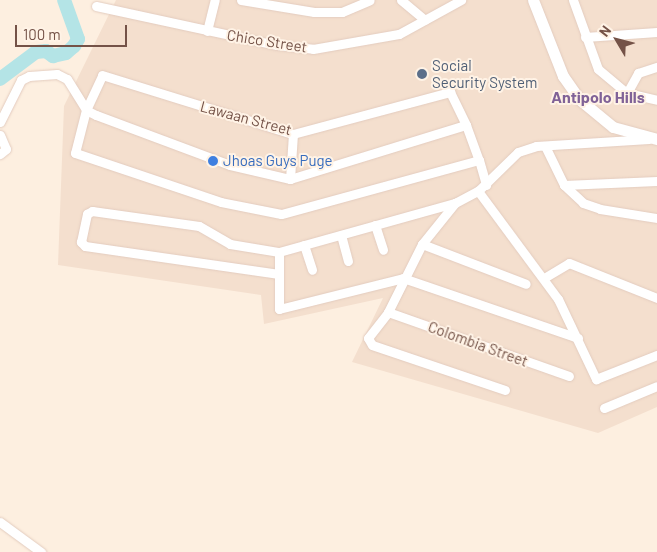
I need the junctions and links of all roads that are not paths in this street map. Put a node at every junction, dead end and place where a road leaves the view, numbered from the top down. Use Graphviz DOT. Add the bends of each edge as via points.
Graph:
graph roads {
  1 [pos="215,0"];
  2 [pos="241,0"];
  3 [pos="370,0"];
  4 [pos="401,0"];
  5 [pos="534,0"];
  6 [pos="573,0"];
  7 [pos="457,1"];
  8 [pos="96,6"];
  9 [pos="425,20"];
  10 [pos="207,31"];
  11 [pos="657,32"];
  12 [pos="585,37"];
  13 [pos="657,66"];
  14 [pos="627,93"];
  15 [pos="657,100"];
  16 [pos="86,110"];
  17 [pos="0,122"];
  18 [pos="466,125"];
  19 [pos="293,134"];
  20 [pos="0,135"];
  21 [pos="653,139"];
  22 [pos="545,146"];
  23 [pos="0,154"];
  24 [pos="479,160"];
  25 [pos="290,179"];
  26 [pos="657,181"];
  27 [pos="486,185"];
  28 [pos="564,186"];
  29 [pos="478,192"];
  30 [pos="454,203"];
  31 [pos="657,218"];
  32 [pos="375,225"];
  33 [pos="341,235"];
  34 [pos="422,244"];
  35 [pos="304,245"];
  36 [pos="383,250"];
  37 [pos="279,252"];
  38 [pos="348,261"];
  39 [pos="312,270"];
  40 [pos="279,274"];
  41 [pos="403,278"];
  42 [pos="544,278"];
  43 [pos="526,284"];
  44 [pos="657,298"];
  45 [pos="388,312"];
  46 [pos="578,338"];
  47 [pos="657,355"];
  48 [pos="569,376"];
  49 [pos="657,386"];
  50 [pos="505,390"];
  51 [pos="604,408"];
  52 [pos="0,522"];
  53 [pos="40,552"];
  1 -- 10 [label="street"];
  2 -- 3 [label="street" via="314,12 342,12"];
  4 -- 9 [label="street"];
  5 -- 21 [label="street" via="563,76 579,99 613,127"];
  6 -- 12 [label="street"];
  7 -- 9 [label="street, Chico Street"];
  8 -- 10 [label="street, Chico Street"];
  9 -- 10 [label="street, Chico Street" via="399,34 313,49"];
  11 -- 12 [label="street"];
  12 -- 14 [label="street" via="598,69 612,84"];
  13 -- 14 [label="street" via="638,73"];
  14 -- 15 [label="street"];
  16 -- 17 [label="street" via="67,79 57,74 29,76 20,80"];
  16 -- 19 [label="street, Lawaan Street" via="102,75"];
  16 -- 24 [label="street" via="76,153 221,202 281,214"];
  16 -- 25 [label="street" via="230,165"];
  18 -- 19 [label="street, Lawaan Street" via="450,92"];
  18 -- 24 [label="street"];
  18 -- 25 [label="street"];
  19 -- 25 [label="street"];
  20 -- 23 [label="street" via="6,149"];
  21 -- 22 [label="street"];
  22 -- 27 [label="street" via="518,152"];
  22 -- 28 [label="street"];
  24 -- 27 [label="street"];
  26 -- 28 [label="street"];
  27 -- 29 [label="street"];
  28 -- 31 [label="street" via="583,203 600,209"];
  29 -- 30 [label="street"];
  29 -- 42 [label="street"];
  30 -- 32 [label="street"];
  30 -- 34 [label="street"];
  32 -- 33 [label="street"];
  32 -- 36 [label="street"];
  33 -- 35 [label="street"];
  33 -- 38 [label="street"];
  34 -- 41 [label="street"];
  34 -- 43 [label="street"];
  35 -- 37 [label="street"];
  35 -- 39 [label="street"];
  37 -- 40 [label="street"];
  37 -- 40 [label="street" via="230,244 199,226 92,211 87,214 81,242 85,246"];
  40 -- 41 [label="street" via="277,306 283,310"];
  41 -- 45 [label="street"];
  41 -- 46 [label="street"];
  42 -- 44 [label="street" via="569,263"];
  42 -- 46 [label="street"];
  45 -- 48 [label="street, Colombia Street"];
  45 -- 50 [label="street" via="368,338 372,345"];
  46 -- 47 [label="street" via="596,379"];
  49 -- 51 [label="street"];
  52 -- 53 [label="street"];
}
